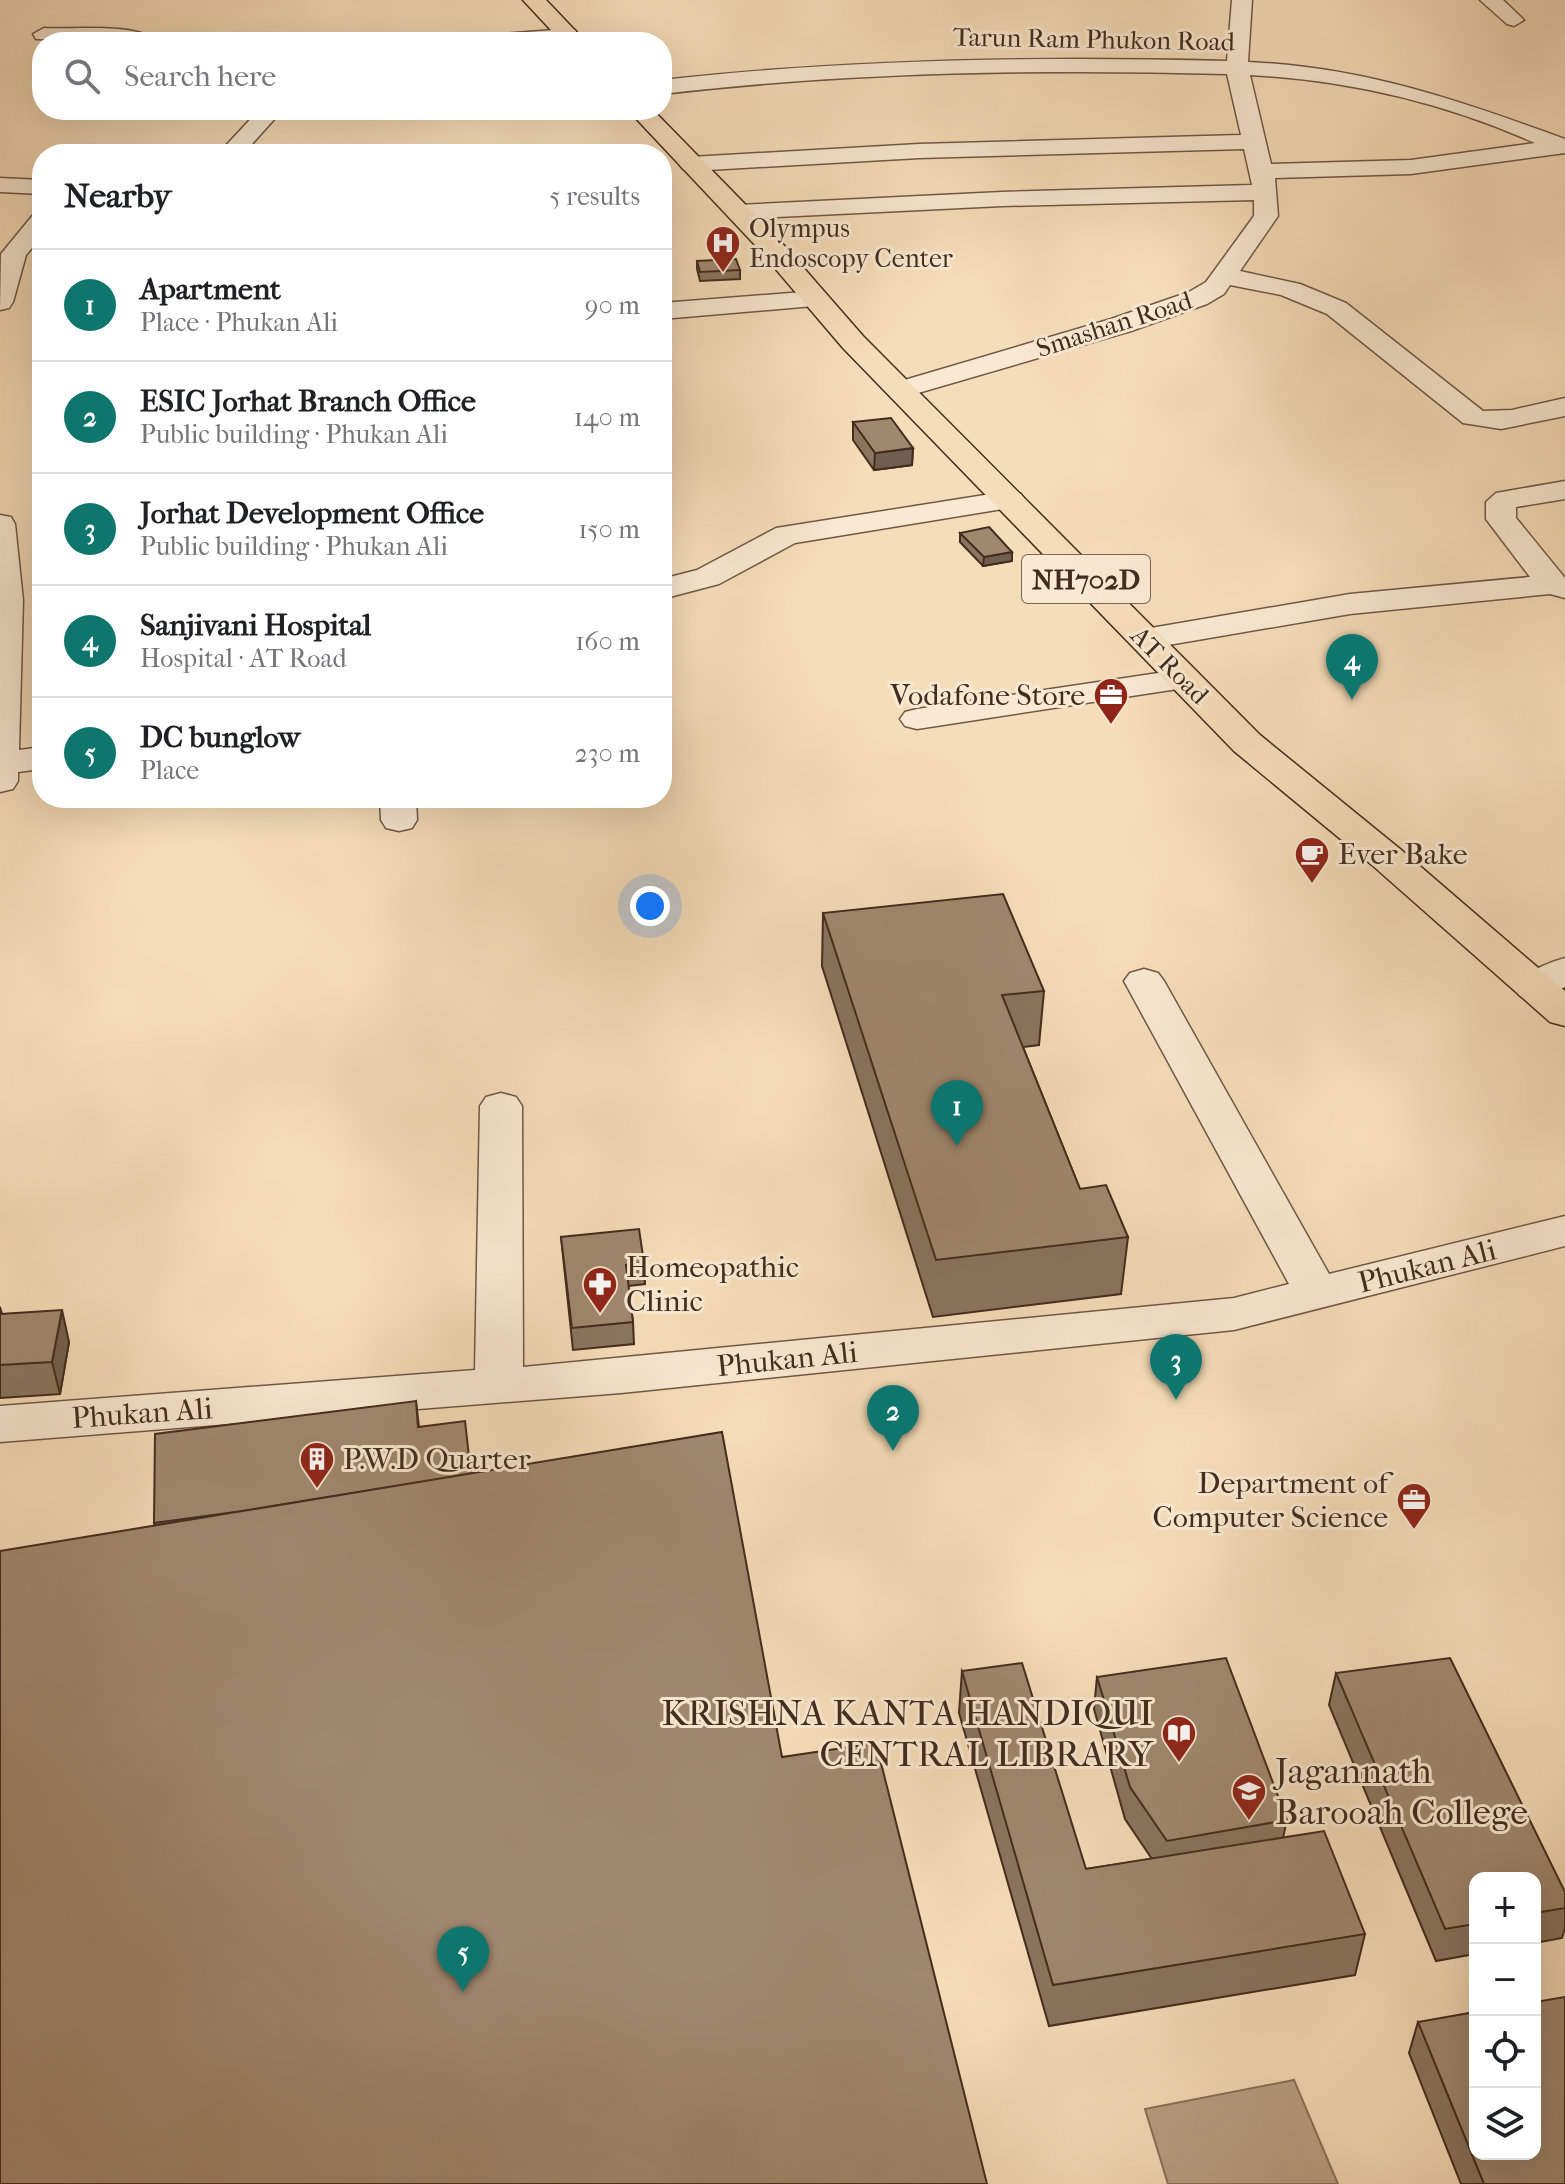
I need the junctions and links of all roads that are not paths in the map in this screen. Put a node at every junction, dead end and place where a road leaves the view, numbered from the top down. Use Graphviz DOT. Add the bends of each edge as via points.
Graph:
graph roads {
  1 [pos="534,0"];
  2 [pos="1242,0"];
  3 [pos="1490,0"];
  4 [pos="1514,20"];
  5 [pos="565,32"];
  6 [pos="1237,69"];
  7 [pos="672,86"];
  8 [pos="262,120"];
  9 [pos="648,120"];
  10 [pos="1253,142"];
  11 [pos="1563,142"];
  12 [pos="239,144"];
  13 [pos="667,144"];
  14 [pos="672,151"];
  15 [pos="691,175"];
  16 [pos="1264,181"];
  17 [pos="0,185"];
  18 [pos="32,187"];
  19 [pos="738,212"];
  20 [pos="32,232"];
  21 [pos="1225,276"];
  22 [pos="816,299"];
  23 [pos="0,302"];
  24 [pos="672,310"];
  25 [pos="901,390"];
  26 [pos="1565,407"];
  27 [pos="1565,490"];
  28 [pos="1010,500"];
  29 [pos="0,524"];
  30 [pos="672,586"];
  31 [pos="1558,586"];
  32 [pos="3,600"];
  33 [pos="1145,639"];
  34 [pos="1185,679"];
  35 [pos="917,719"];
  36 [pos="32,761"];
  37 [pos="1,772"];
  38 [pos="1550,979"];
  39 [pos="1144,981"];
  40 [pos="1565,1013"];
  41 [pos="501,1106"];
  42 [pos="1565,1231"];
  43 [pos="1317,1294"];
  44 [pos="499,1386"];
  45 [pos="0,1424"];
  1 -- 5 [label="highway"];
  2 -- 6 [label="street, Smashan Road"];
  3 -- 4 [label="street"];
  6 -- 7 [label="street, Tarun Ram Phukon Road" via="929,64"];
  6 -- 10 [label="street, Smashan Road"];
  6 -- 11 [label="street, Tarun Ram Phukon Road" via="1378,84"];
  8 -- 12 [label="street"];
  9 -- 13 [label="highway, AT Road / NH702D"];
  10 -- 15 [label="street" via="919,151"];
  10 -- 16 [label="street, Smashan Road"];
  11 -- 16 [label="street" via="1519,153"];
  14 -- 15 [label="highway, AT Road / NH702D"];
  15 -- 19 [label="highway, AT Road / NH702D"];
  16 -- 19 [label="street"];
  16 -- 21 [label="street, Smashan Road" via="1266,216"];
  17 -- 18 [label="street"];
  19 -- 22 [label="highway, AT Road / NH702D"];
  20 -- 23 [label="street" via="14,254"];
  21 -- 25 [label="street, Smashan Road" via="1198,298 1134,321"];
  21 -- 26 [label="street" via="1301,291 1328,304 1474,417 1503,419"];
  22 -- 24 [label="street"];
  22 -- 25 [label="highway, AT Road / NH702D"];
  25 -- 28 [label="highway, AT Road / NH702D"];
  27 -- 31 [label="street" via="1507,499 1498,507 1501,519"];
  28 -- 30 [label="street" via="787,535 708,577"];
  28 -- 33 [label="highway, AT Road / NH702D"];
  29 -- 32 [label="street"];
  31 -- 33 [label="street" via="1350,604"];
  32 -- 37 [label="street"];
  33 -- 34 [label="highway, AT Road / NH702D"];
  34 -- 35 [label="street"];
  34 -- 38 [label="highway, AT Road / NH702D" via="1247,743 1386,857"];
  36 -- 37 [label="street"];
  38 -- 40 [label="highway, AT Road / NH702D"];
  39 -- 43 [label="street"];
  41 -- 44 [label="street"];
  42 -- 43 [label="street, Phukan Ali"];
  43 -- 44 [label="street, Phukan Ali" via="1234,1314"];
  44 -- 45 [label="street, Phukan Ali"];
}
